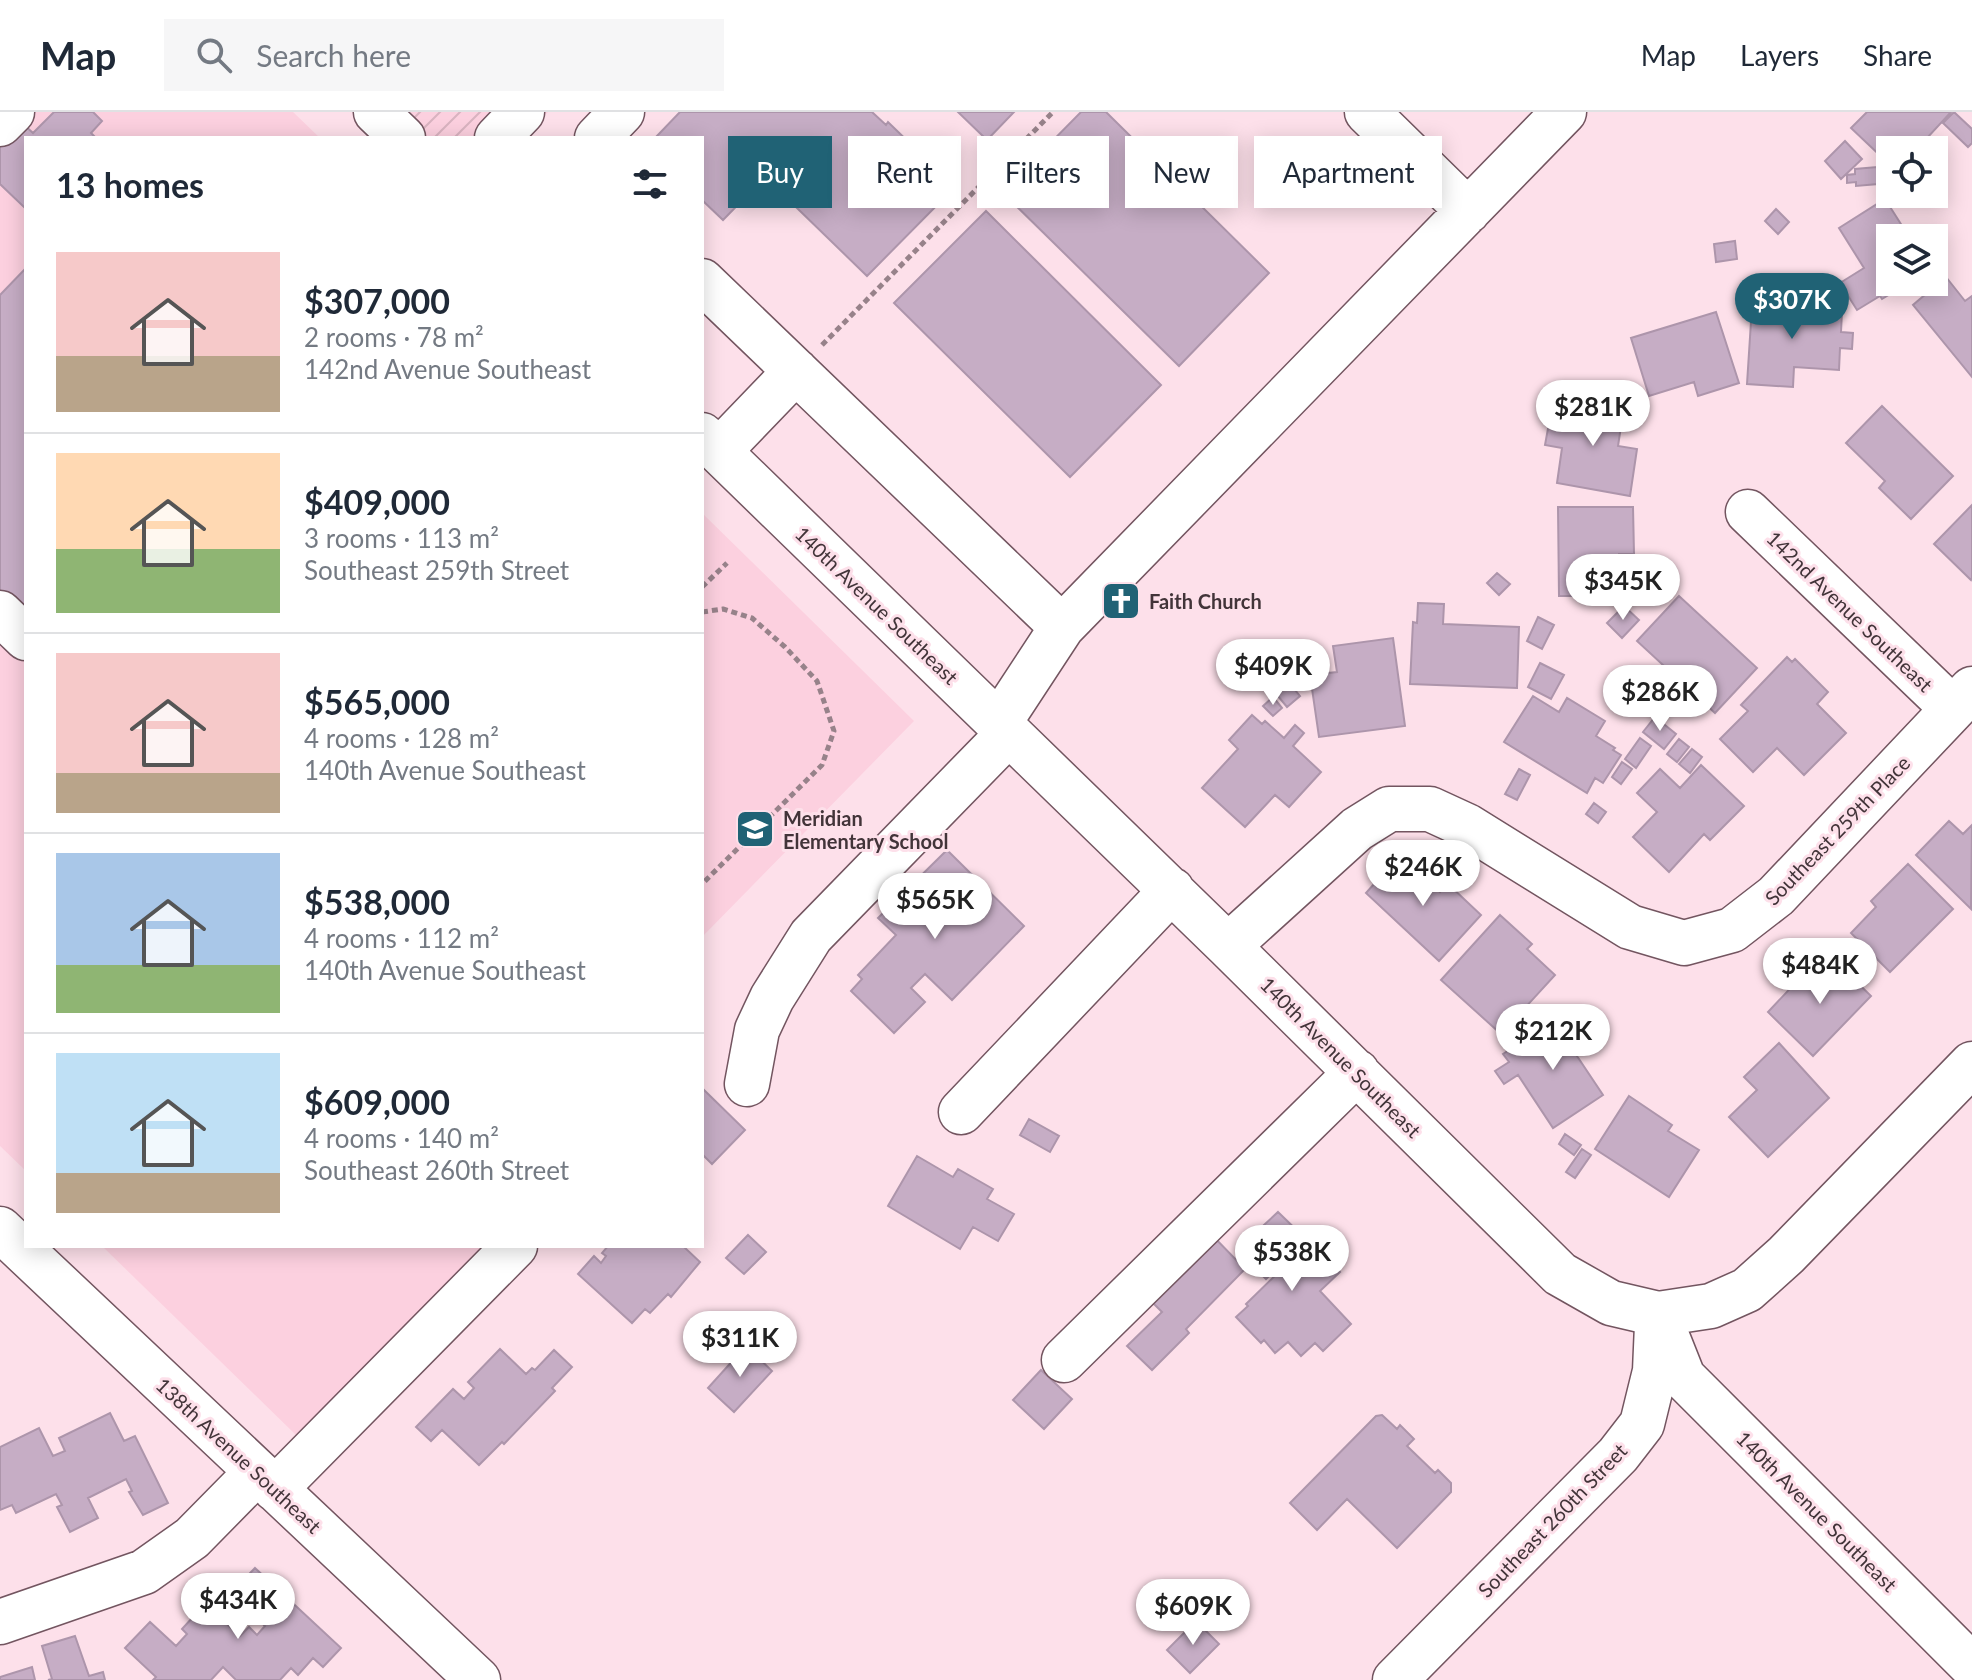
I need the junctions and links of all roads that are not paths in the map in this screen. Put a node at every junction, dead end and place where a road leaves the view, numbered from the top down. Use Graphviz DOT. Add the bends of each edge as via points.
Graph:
graph roads {
  1 [pos="12,112"];
  2 [pos="376,112"];
  3 [pos="522,112"];
  4 [pos="622,112"];
  5 [pos="1367,112"];
  6 [pos="1564,112"];
  7 [pos="0,124"];
  8 [pos="401,136"];
  9 [pos="499,136"];
  10 [pos="599,136"];
  11 [pos="1468,211"];
  12 [pos="704,283"];
  13 [pos="796,371"];
  14 [pos="713,458"];
  15 [pos="1748,512"];
  16 [pos="0,613"];
  17 [pos="1062,627"];
  18 [pos="24,636"];
  19 [pos="1963,699"];
  20 [pos="1004,728"];
  21 [pos="1172,890"];
  22 [pos="1228,946"];
  23 [pos="1972,1064"];
  24 [pos="1357,1072"];
  25 [pos="747,1084"];
  26 [pos="961,1112"];
  27 [pos="0,1229"];
  28 [pos="513,1248"];
  29 [pos="1658,1314"];
  30 [pos="1064,1360"];
  31 [pos="266,1481"];
  32 [pos="0,1622"];
  33 [pos="1972,1666"];
  34 [pos="473,1678"];
  35 [pos="1395,1680"];
  1 -- 7 [label="street"];
  2 -- 8 [label="street"];
  3 -- 9 [label="street"];
  4 -- 10 [label="street"];
  5 -- 11 [label="street"];
  6 -- 11 [label="street"];
  11 -- 17 [label="street"];
  12 -- 13 [label="street"];
  13 -- 14 [label="street"];
  13 -- 17 [label="street"];
  14 -- 20 [label="street, 140th Avenue Southeast"];
  15 -- 19 [label="street, 142nd Avenue Southeast"];
  16 -- 18 [label="street"];
  17 -- 20 [label="street"];
  19 -- 22 [label="street, Southeast 259th Place" via="1776,896 1732,930 1684,943 1630,927 1467,826 1430,809 1389,809 1357,829"];
  20 -- 21 [label="street, 140th Avenue Southeast"];
  20 -- 25 [label="street" via="811,936 757,1030"];
  21 -- 22 [label="street, 140th Avenue Southeast"];
  21 -- 26 [label="street"];
  22 -- 24 [label="street, 140th Avenue Southeast"];
  23 -- 29 [label="street" via="1747,1290 1711,1306"];
  24 -- 29 [label="street, 140th Avenue Southeast" via="1560,1274 1611,1303"];
  24 -- 30 [label="street"];
  27 -- 31 [label="street, 138th Avenue Southeast"];
  28 -- 31 [label="street"];
  29 -- 33 [label="street, 140th Avenue Southeast" via="1683,1377"];
  29 -- 35 [label="street, Southeast 260th Street" via="1655,1371 1642,1424 1618,1455"];
  31 -- 32 [label="street" via="144,1572"];
  31 -- 34 [label="street, 138th Avenue Southeast"];
}
